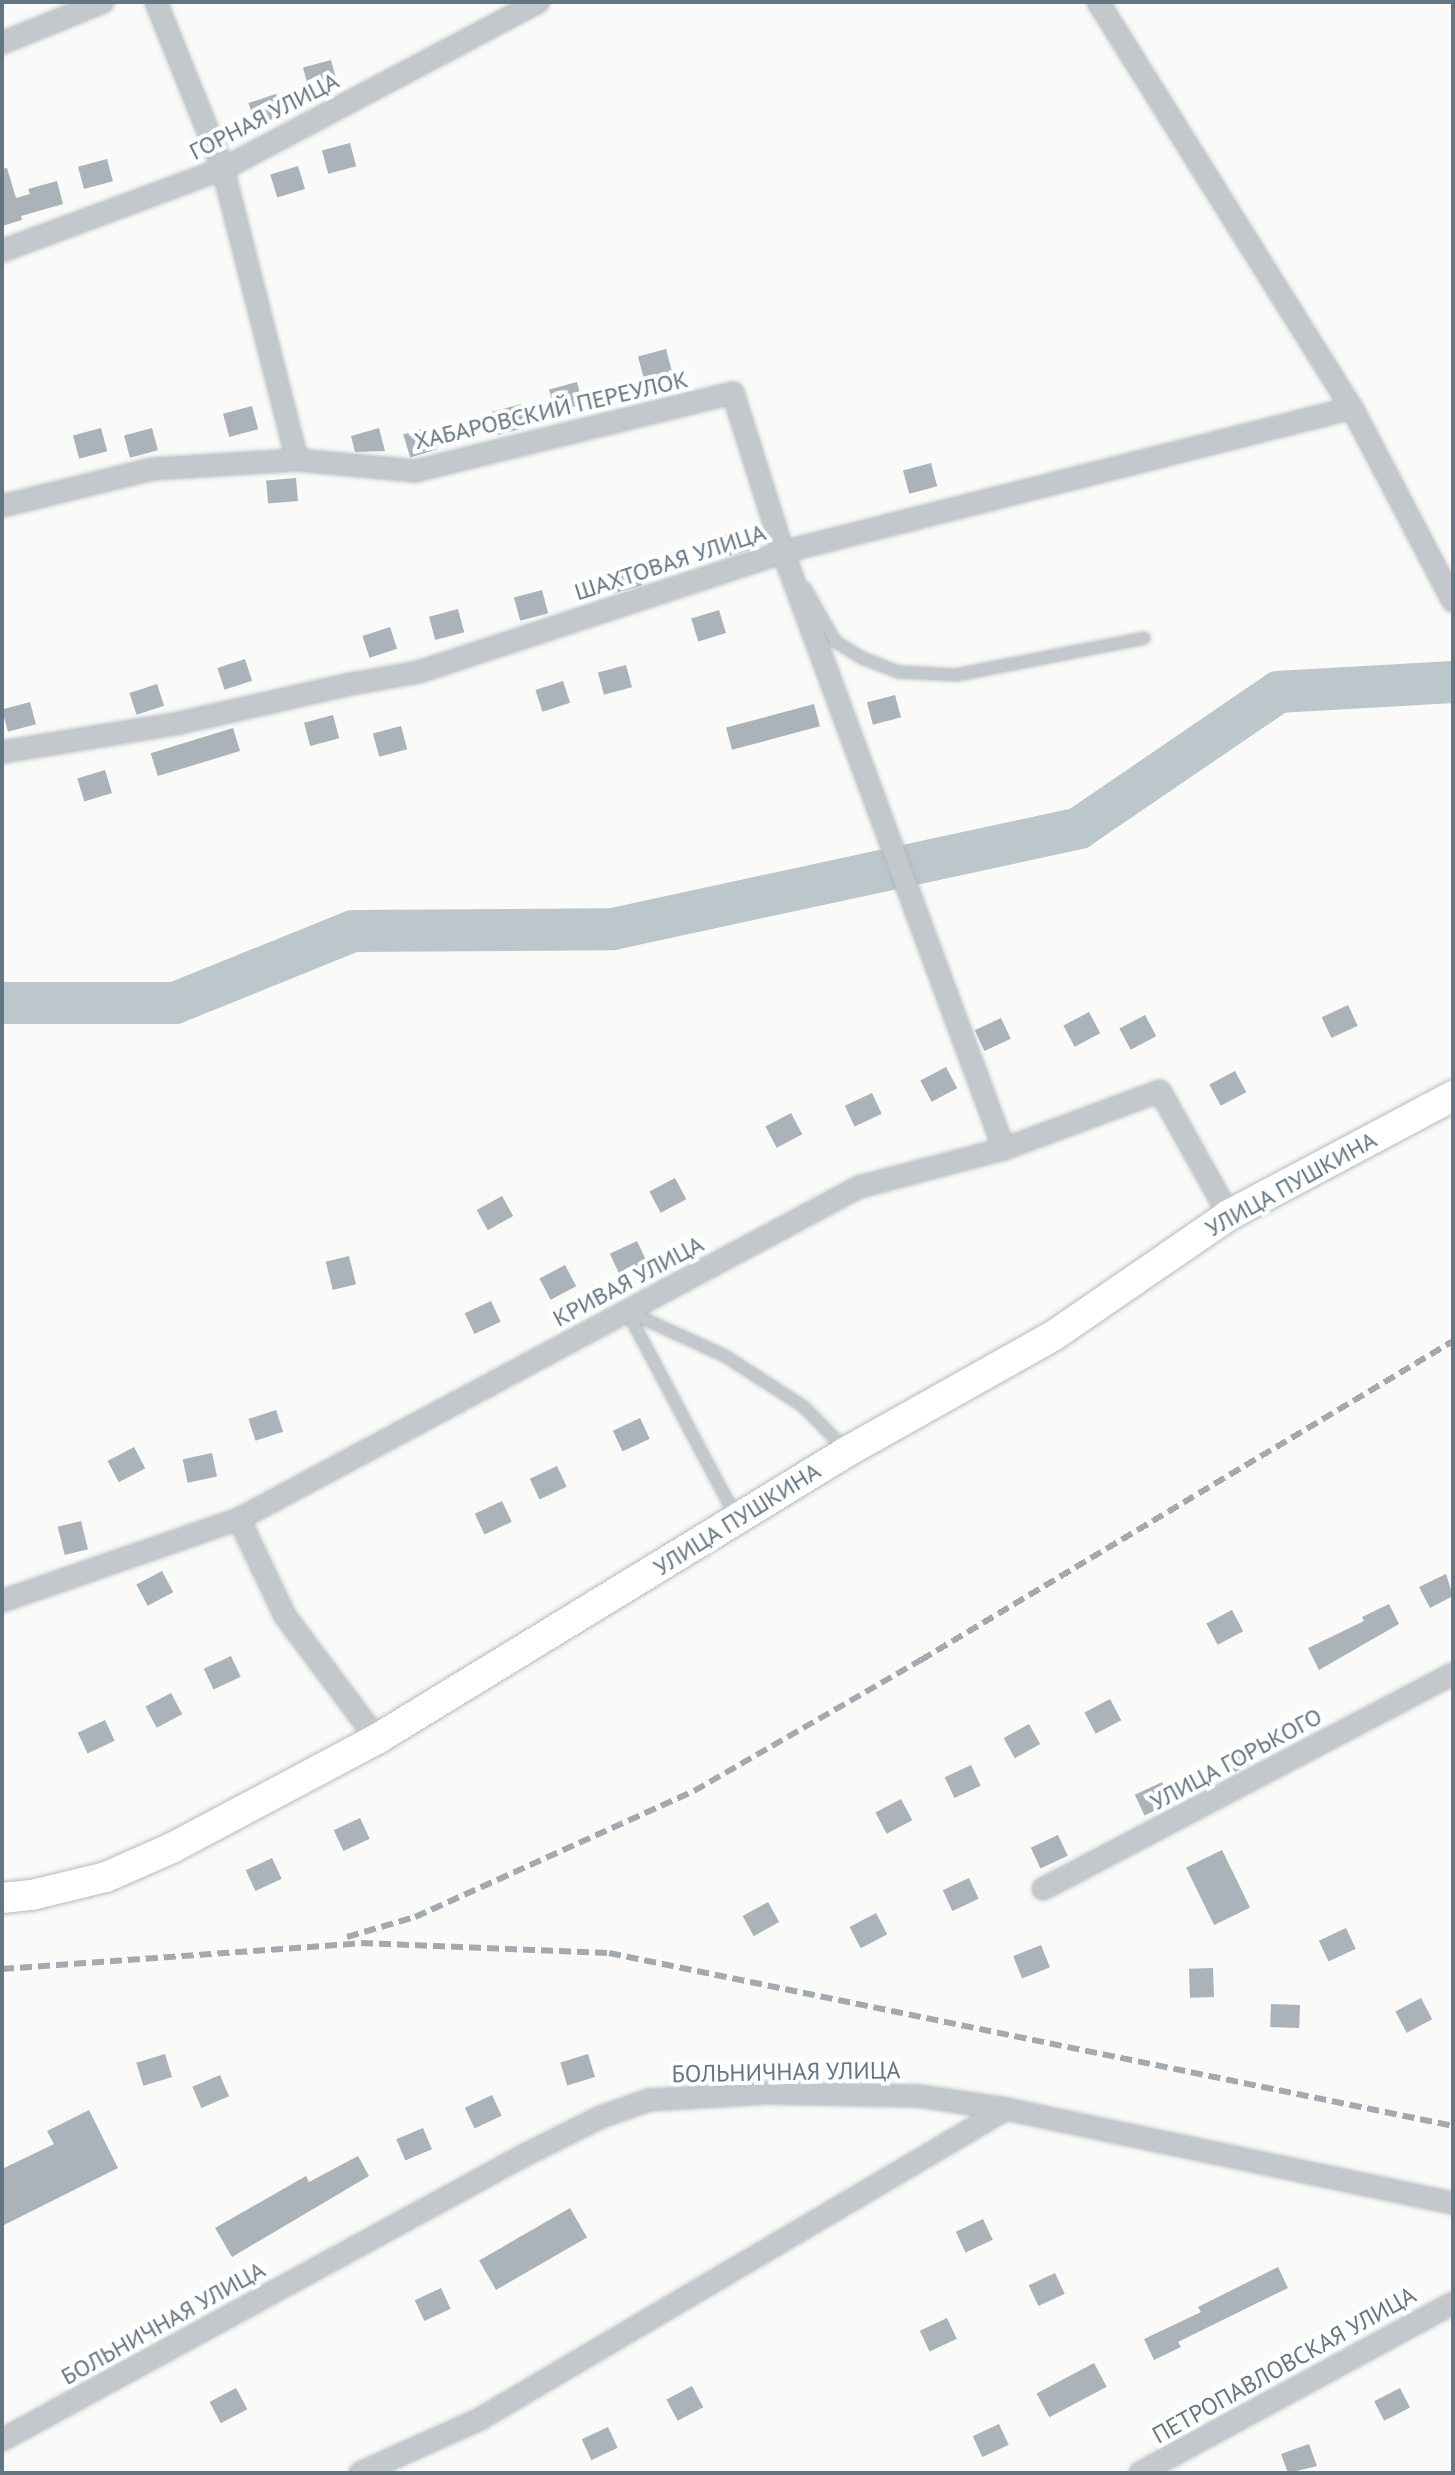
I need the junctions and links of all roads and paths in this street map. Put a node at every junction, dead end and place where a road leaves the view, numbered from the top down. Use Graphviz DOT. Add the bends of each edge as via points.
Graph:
graph roads {
  1 [pos="103,2"];
  2 [pos="156,2"];
  3 [pos="539,2"];
  4 [pos="1098,2"];
  5 [pos="2,43"];
  6 [pos="223,169"];
  7 [pos="2,251"];
  8 [pos="1352,408"];
  9 [pos="297,460"];
  10 [pos="2,506"];
  11 [pos="783,552"];
  12 [pos="1453,601"];
  13 [pos="1144,638"];
  14 [pos="2,752"];
  15 [pos="1453,1096"];
  16 [pos="1004,1149"];
  17 [pos="1229,1215"];
  18 [pos="627,1311"];
  19 [pos="848,1451"];
  20 [pos="239,1519"];
  21 [pos="738,1520"];
  22 [pos="2,1601"];
  23 [pos="1453,1674"];
  24 [pos="377,1739"];
  25 [pos="1043,1889"];
  26 [pos="2,1898"];
  27 [pos="1006,2109"];
  28 [pos="1453,2203"];
  29 [pos="1453,2303"];
  30 [pos="2,2440"];
  31 [pos="360,2473"];
  32 [pos="1140,2473"];
  1 -- 5 [label="street"];
  2 -- 6 [label="street"];
  3 -- 6 [label="street, ГОРНАЯ УЛИЦА"];
  4 -- 8 [label="street"];
  6 -- 7 [label="street, ГОРНАЯ УЛИЦА"];
  6 -- 9 [label="street"];
  8 -- 11 [label="street, ШАХТОВАЯ УЛИЦА"];
  8 -- 12 [label="street"];
  9 -- 10 [label="street, ХАБАРОВСКИЙ ПЕРЕУЛОК" via="153,469"];
  9 -- 11 [label="street, ХАБАРОВСКИЙ ПЕРЕУЛОК" via="415,471 733,393"];
  11 -- 13 [label="lane" via="835,641 899,672 956,675"];
  11 -- 14 [label="street, ШАХТОВАЯ УЛИЦА" via="419,672 175,724"];
  11 -- 16 [label="street"];
  15 -- 17 [label="main road, УЛИЦА ПУШКИНА"];
  16 -- 17 [label="street, КРИВАЯ УЛИЦА" via="1160,1091"];
  16 -- 18 [label="street, КРИВАЯ УЛИЦА" via="859,1187"];
  17 -- 19 [label="main road, УЛИЦА ПУШКИНА" via="1053,1336"];
  18 -- 19 [label="lane" via="725,1356 804,1407"];
  18 -- 20 [label="street, КРИВАЯ УЛИЦА"];
  18 -- 21 [label="lane"];
  19 -- 21 [label="main road, УЛИЦА ПУШКИНА"];
  20 -- 22 [label="street, КРИВАЯ УЛИЦА"];
  20 -- 24 [label="street" via="285,1616"];
  21 -- 24 [label="main road, УЛИЦА ПУШКИНА"];
  23 -- 25 [label="street, УЛИЦА ГОРЬКОГО"];
  24 -- 26 [label="main road, УЛИЦА ПУШКИНА" via="172,1848 106,1877"];
  27 -- 28 [label="street, БОЛЬНИЧНАЯ УЛИЦА"];
  27 -- 30 [label="street, БОЛЬНИЧНАЯ УЛИЦА" via="919,2096 767,2093 649,2100 523,2156"];
  27 -- 31 [label="street" via="480,2419"];
  29 -- 32 [label="street, ПЕТРОПАВЛОВСКАЯ УЛИЦА"];
}
